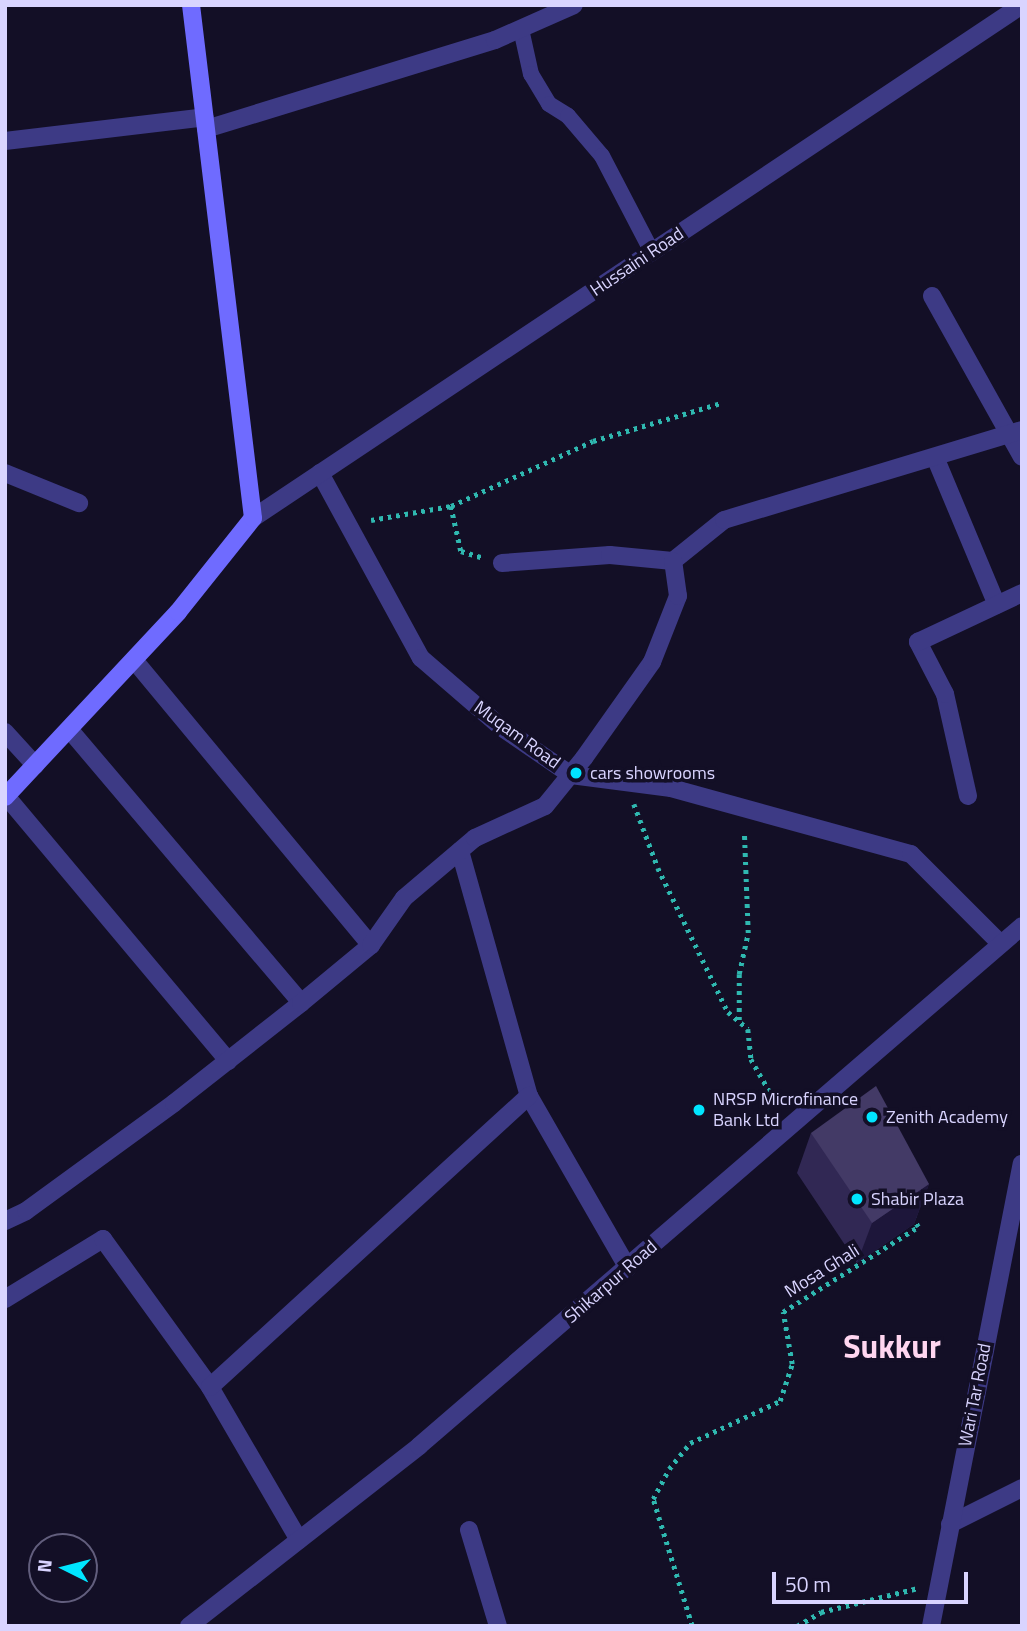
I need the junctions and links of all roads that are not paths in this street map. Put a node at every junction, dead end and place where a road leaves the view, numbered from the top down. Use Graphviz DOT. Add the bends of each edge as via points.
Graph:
graph roads {
  1 [pos="191,5"];
  2 [pos="574,5"];
  3 [pos="1022,5"];
  4 [pos="520,29"];
  5 [pos="206,123"];
  6 [pos="5,141"];
  7 [pos="652,252"];
  8 [pos="932,296"];
  9 [pos="1015,432"];
  10 [pos="935,457"];
  11 [pos="1022,457"];
  12 [pos="320,473"];
  13 [pos="5,474"];
  14 [pos="79,503"];
  15 [pos="253,518"];
  16 [pos="673,561"];
  17 [pos="502,563"];
  18 [pos="1022,593"];
  19 [pos="997,605"];
  20 [pos="134,660"];
  21 [pos="69,729"];
  22 [pos="5,732"];
  23 [pos="35,765"];
  24 [pos="571,775"];
  25 [pos="968,796"];
  26 [pos="6,797"];
  27 [pos="460,851"];
  28 [pos="1022,926"];
  29 [pos="1001,944"];
  30 [pos="371,945"];
  31 [pos="301,1003"];
  32 [pos="228,1061"];
  33 [pos="529,1096"];
  34 [pos="1022,1164"];
  35 [pos="5,1221"];
  36 [pos="628,1268"];
  37 [pos="5,1299"];
  38 [pos="210,1387"];
  39 [pos="1022,1488"];
  40 [pos="950,1524"];
  41 [pos="469,1530"];
  42 [pos="299,1540"];
  43 [pos="189,1626"];
  44 [pos="498,1626"];
  45 [pos="931,1626"];
  1 -- 5 [label="main road"];
  2 -- 4 [label="street"];
  3 -- 7 [label="street, Hussaini Road"];
  4 -- 5 [label="street"];
  4 -- 7 [label="lane" via="531,74 549,104 568,116 602,156"];
  5 -- 6 [label="street"];
  5 -- 15 [label="main road"];
  7 -- 12 [label="street, Hussaini Road"];
  8 -- 9 [label="street"];
  9 -- 10 [label="street"];
  9 -- 11 [label="street"];
  10 -- 16 [label="street" via="723,520"];
  10 -- 19 [label="street"];
  12 -- 15 [label="street, Hussaini Road"];
  12 -- 24 [label="street, Muqam Road" via="421,658 501,727"];
  13 -- 14 [label="street"];
  15 -- 20 [label="main road"];
  16 -- 17 [label="street" via="610,555"];
  16 -- 24 [label="street" via="678,596 652,662"];
  18 -- 19 [label="street"];
  19 -- 25 [label="street" via="919,642 945,694"];
  20 -- 21 [label="main road"];
  20 -- 30 [label="street"];
  21 -- 23 [label="main road"];
  21 -- 31 [label="street"];
  22 -- 23 [label="street"];
  23 -- 26 [label="main road"];
  24 -- 27 [label="street" via="545,806 475,838"];
  24 -- 29 [label="street, Muqam Road" via="671,788 911,854"];
  26 -- 32 [label="street"];
  27 -- 30 [label="street" via="404,898"];
  27 -- 33 [label="street"];
  28 -- 29 [label="street, Shikarpur Road"];
  29 -- 36 [label="street, Shikarpur Road"];
  30 -- 31 [label="street"];
  31 -- 32 [label="street"];
  32 -- 35 [label="street" via="26,1211"];
  33 -- 36 [label="street"];
  33 -- 38 [label="street"];
  34 -- 40 [label="street, Wari Tar Road"];
  36 -- 42 [label="street, Shikarpur Road" via="419,1447"];
  37 -- 38 [label="street" via="103,1239"];
  38 -- 42 [label="street"];
  39 -- 40 [label="street"];
  40 -- 45 [label="street, Wari Tar Road"];
  41 -- 44 [label="street"];
  42 -- 43 [label="street, Shikarpur Road"];
}
